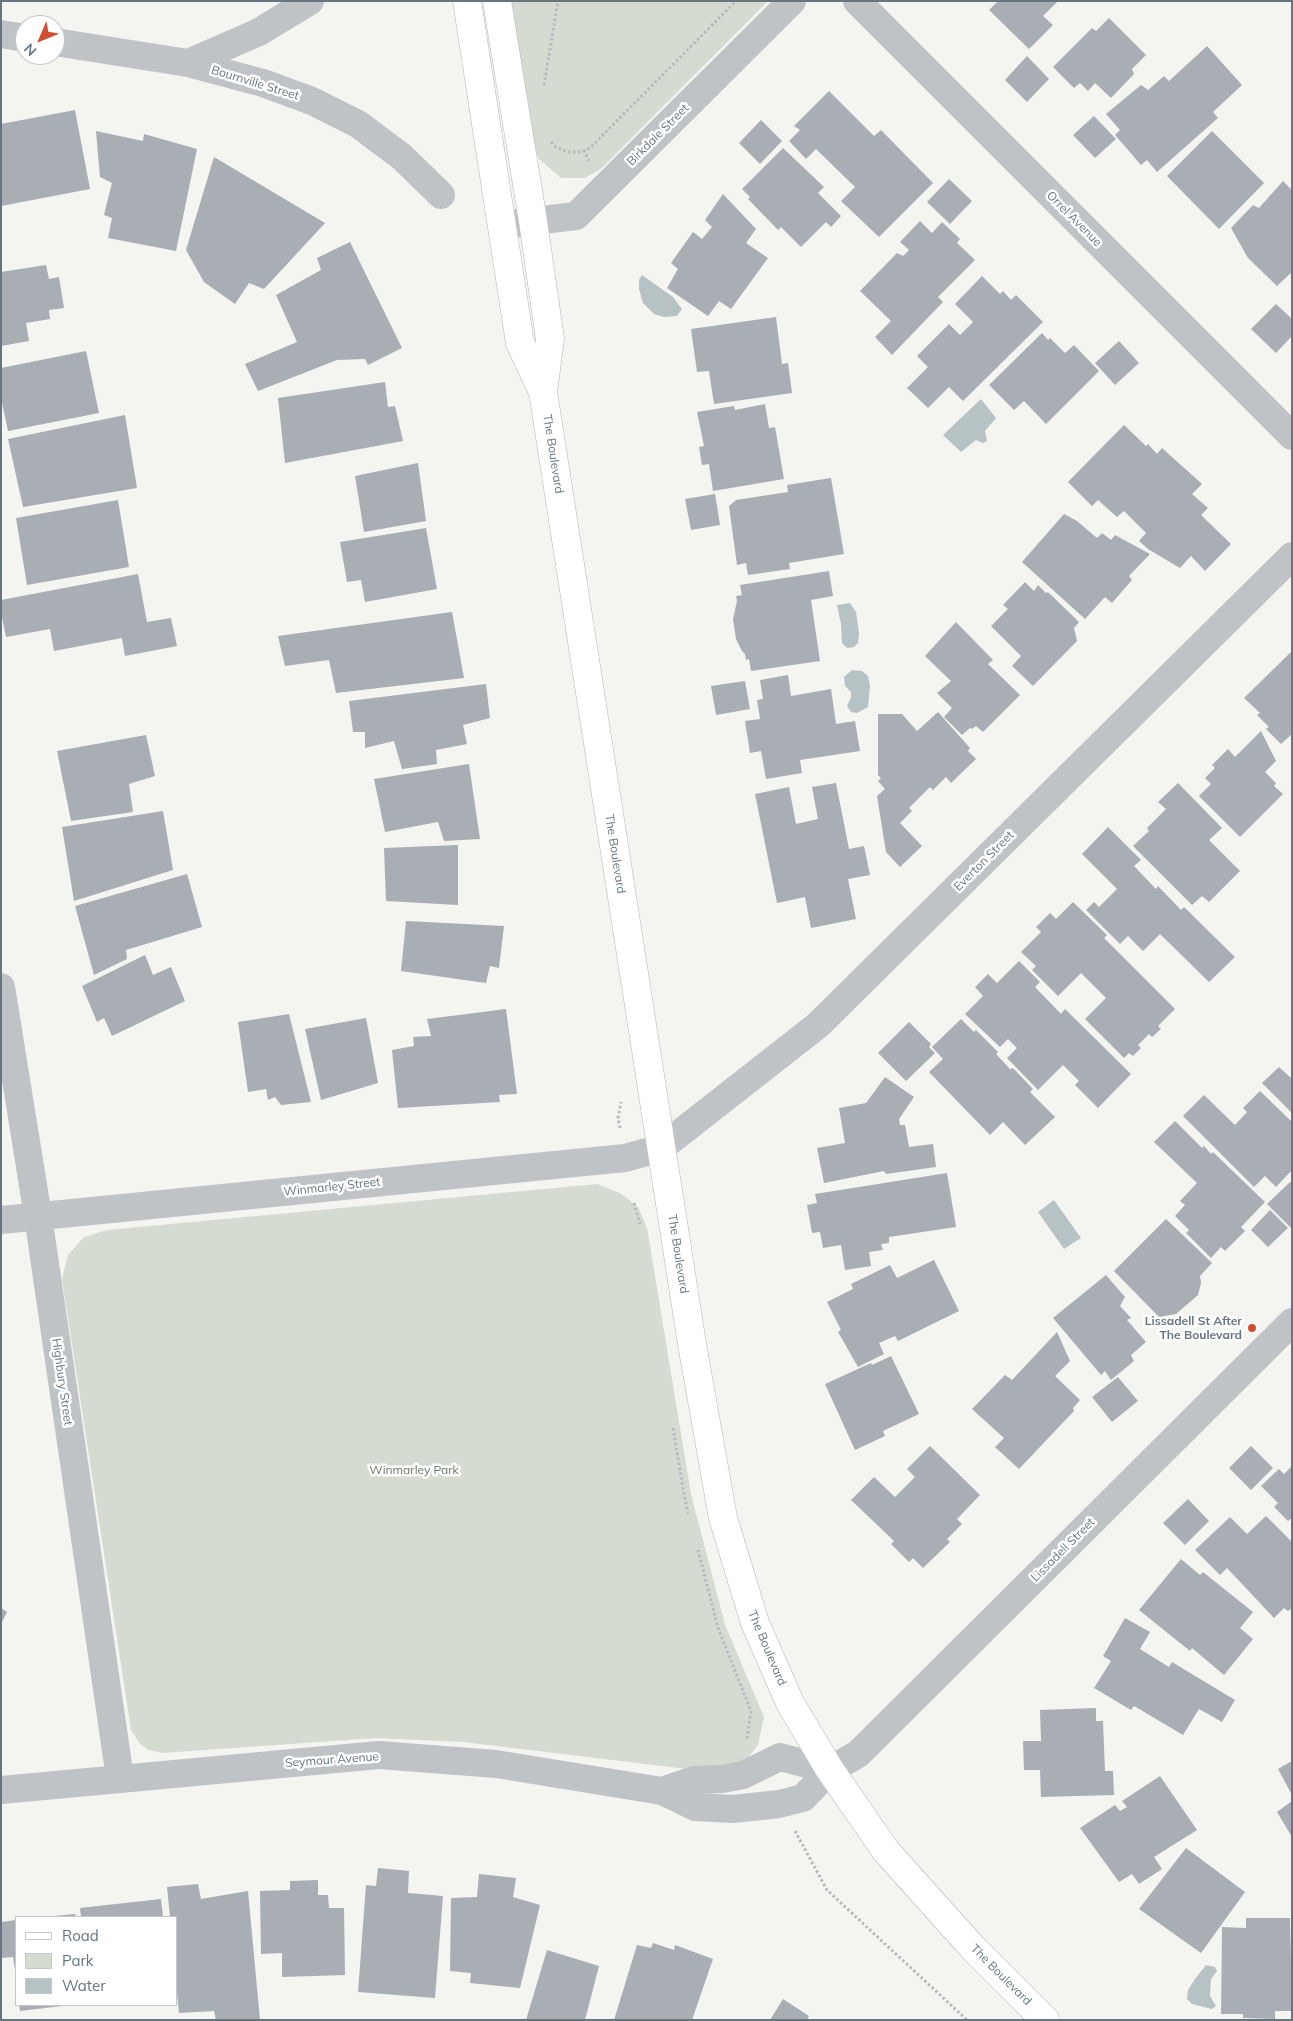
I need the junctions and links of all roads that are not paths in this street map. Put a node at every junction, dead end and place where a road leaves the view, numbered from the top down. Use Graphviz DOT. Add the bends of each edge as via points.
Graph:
graph roads {
  1 [pos="310,1"];
  2 [pos="467,1"];
  3 [pos="496,1"];
  4 [pos="792,1"];
  5 [pos="857,1"];
  6 [pos="1,34"];
  7 [pos="15,36"];
  8 [pos="65,44"];
  9 [pos="188,63"];
  10 [pos="441,194"];
  11 [pos="533,222"];
  12 [pos="502,225"];
  13 [pos="543,392"];
  14 [pos="1292,436"];
  15 [pos="1292,556"];
  16 [pos="1,987"];
  17 [pos="661,1148"];
  18 [pos="38,1216"];
  19 [pos="1,1220"];
  20 [pos="1292,1322"];
  21 [pos="830,1770"];
  22 [pos="120,1778"];
  23 [pos="1,1790"];
  24 [pos="662,1791"];
  25 [pos="1045,2020"];
  1 -- 9 [label="street, Bournville Street" via="259,32"];
  2 -- 12 [label="main road, The Boulevard"];
  3 -- 11 [label="main road, The Boulevard"];
  4 -- 11 [label="street, Birkdale Street" via="576,216"];
  5 -- 14 [label="street, Orrel Avenue"];
  6 -- 7 [label="street"];
  8 -- 9 [label="street, Bournville Street"];
  9 -- 10 [label="street, Bournville Street" via="264,83 312,101 358,124 402,157"];
  11 -- 12 [label="street, Birkdale Street"];
  11 -- 13 [label="main road, The Boulevard" via="550,338"];
  12 -- 13 [label="main road, The Boulevard" via="520,343"];
  13 -- 17 [label="main road, The Boulevard"];
  15 -- 17 [label="street, Everton Street" via="818,1025"];
  16 -- 18 [label="street, Highbury Street"];
  17 -- 18 [label="street, Winmarley Street" via="626,1158"];
  17 -- 21 [label="main road, The Boulevard" via="723,1518 755,1624 790,1703"];
  18 -- 19 [label="street, Winmarley Street"];
  18 -- 22 [label="street, Highbury Street"];
  20 -- 21 [label="street, Lissadell Street" via="858,1754"];
  21 -- 24 [label="street, Seymour Avenue" via="780,1757 743,1775 694,1780"];
  21 -- 24 [label="street, Seymour Avenue" via="803,1798 780,1804 733,1809 696,1807"];
  21 -- 25 [label="main road, The Boulevard" via="886,1850 973,1948"];
  22 -- 23 [label="street, Seymour Avenue"];
  22 -- 24 [label="street, Seymour Avenue" via="379,1755 496,1764"];
}
